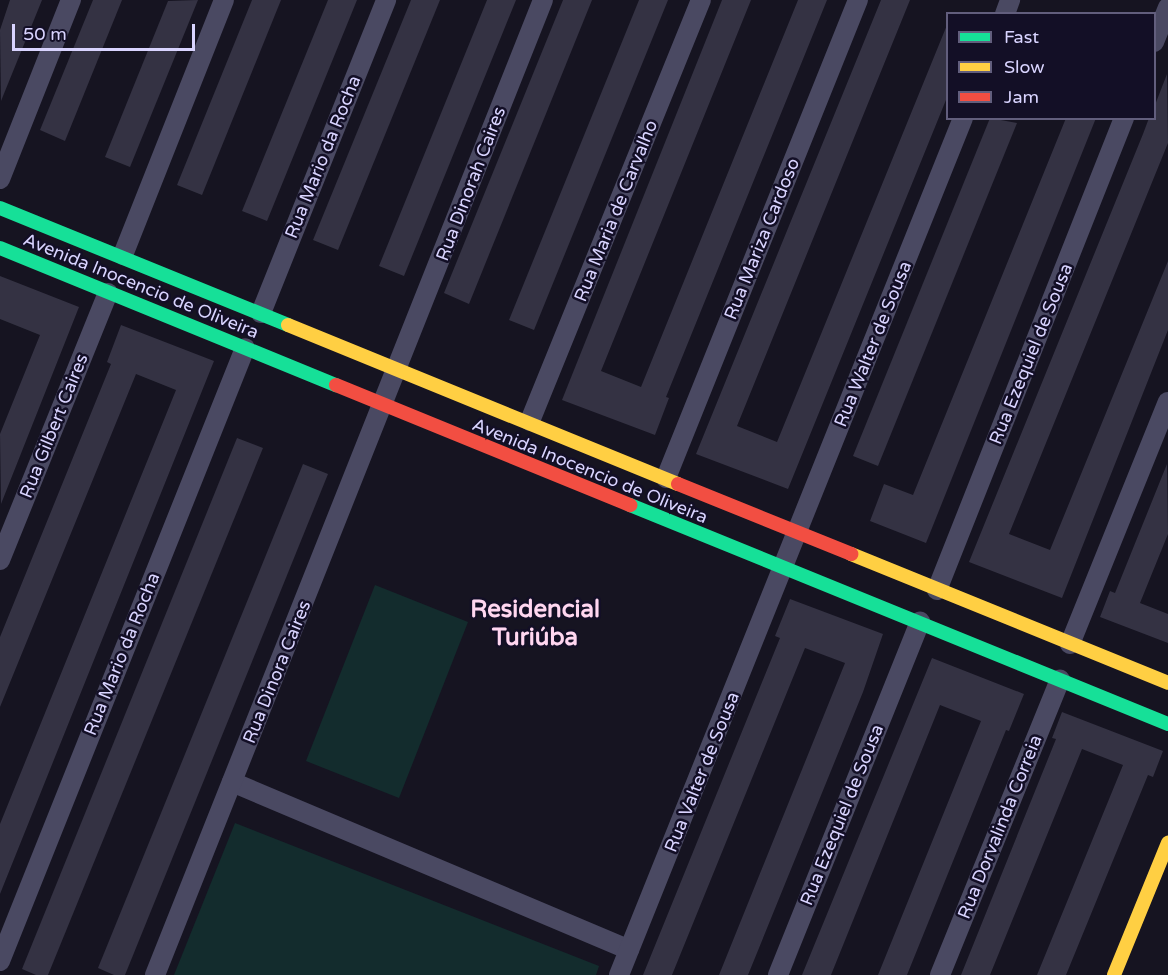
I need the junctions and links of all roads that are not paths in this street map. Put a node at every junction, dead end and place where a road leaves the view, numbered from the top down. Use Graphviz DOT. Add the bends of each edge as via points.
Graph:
graph roads {
  1 [pos="71,0"];
  2 [pos="224,0"];
  3 [pos="386,0"];
  4 [pos="543,0"];
  5 [pos="701,0"];
  6 [pos="858,0"];
  7 [pos="1168,8"];
  8 [pos="1156,39"];
  9 [pos="962,120"];
  10 [pos="1123,120"];
  11 [pos="0,179"];
  12 [pos="0,208"];
  13 [pos="0,248"];
  14 [pos="123,255"];
  15 [pos="108,293"];
  16 [pos="261,313"];
  17 [pos="245,348"];
  18 [pos="399,369"];
  19 [pos="1168,402"];
  20 [pos="384,406"];
  21 [pos="530,422"];
  22 [pos="666,478"];
  23 [pos="798,533"];
  24 [pos="0,560"];
  25 [pos="784,569"];
  26 [pos="937,590"];
  27 [pos="920,621"];
  28 [pos="1070,644"];
  29 [pos="1060,679"];
  30 [pos="1168,683"];
  31 [pos="1168,724"];
  32 [pos="232,782"];
  33 [pos="1168,843"];
  34 [pos="629,950"];
  35 [pos="0,961"];
  36 [pos="155,975"];
  37 [pos="619,975"];
  38 [pos="778,975"];
  39 [pos="940,975"];
  40 [pos="1114,975"];
  1 -- 11 [label="street"];
  2 -- 14 [label="street"];
  3 -- 16 [label="street, Rua Mario da Rocha"];
  4 -- 18 [label="street, Rua Dinorah Caires"];
  5 -- 21 [label="street, Rua Maria de Carvalho"];
  6 -- 22 [label="street, Rua Mariza Cardoso"];
  7 -- 8 [label="street"];
  9 -- 23 [label="street, Rua Walter de Sousa"];
  10 -- 26 [label="street, Rua Ezequiel de Sousa"];
  12 -- 14 [label="street, Avenida Inocencio de Oliveira"];
  13 -- 15 [label="street, Avenida Inocencio de Oliveira"];
  14 -- 16 [label="street, Avenida Inocencio de Oliveira"];
  15 -- 17 [label="street, Avenida Inocencio de Oliveira"];
  15 -- 24 [label="street, Rua Gilbert Caires"];
  16 -- 18 [label="street, Avenida Inocencio de Oliveira"];
  17 -- 20 [label="street, Avenida Inocencio de Oliveira"];
  17 -- 35 [label="street, Rua Mario da Rocha"];
  18 -- 20 [label="street, Rua Dinora Caires"];
  18 -- 21 [label="street, Avenida Inocencio de Oliveira"];
  19 -- 28 [label="street"];
  20 -- 25 [label="street, Avenida Inocencio de Oliveira"];
  20 -- 32 [label="street, Rua Dinora Caires"];
  21 -- 22 [label="street, Avenida Inocencio de Oliveira"];
  22 -- 23 [label="street, Avenida Inocencio de Oliveira"];
  23 -- 25 [label="street, Rua Walter de Sousa"];
  23 -- 26 [label="street, Avenida Inocencio de Oliveira"];
  25 -- 27 [label="street, Avenida Inocencio de Oliveira"];
  25 -- 34 [label="street, Rua Valter de Sousa"];
  26 -- 28 [label="street, Avenida Inocencio de Oliveira"];
  27 -- 29 [label="street, Avenida Inocencio de Oliveira"];
  27 -- 38 [label="street, Rua Ezequiel de Sousa"];
  28 -- 30 [label="street, Avenida Inocencio de Oliveira"];
  29 -- 31 [label="street, Avenida Inocencio de Oliveira"];
  29 -- 39 [label="street, Rua Dorvalinda Correia"];
  32 -- 34 [label="street"];
  32 -- 36 [label="street, Rua Dinora Caires"];
  33 -- 40 [label="street"];
  34 -- 37 [label="street, Rua Valter de Sousa"];
}
